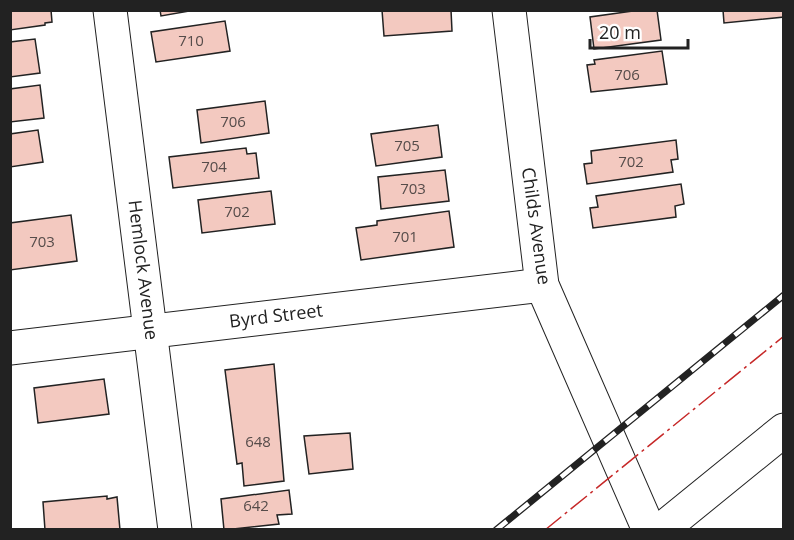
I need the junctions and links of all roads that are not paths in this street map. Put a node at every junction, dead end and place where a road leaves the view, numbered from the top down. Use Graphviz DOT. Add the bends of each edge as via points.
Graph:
graph roads {
  1 [pos="110,10"];
  2 [pos="509,10"];
  3 [pos="542,285"];
  4 [pos="151,331"];
  5 [pos="10,348"];
  6 [pos="783,430"];
  7 [pos="175,530"];
  8 [pos="649,530"];
  9 [pos="661,530"];
  1 -- 4 [label="street, Hemlock Avenue"];
  2 -- 3 [label="street, Childs Avenue"];
  3 -- 4 [label="street, Byrd Street"];
  3 -- 8 [label="street, Childs Avenue"];
  4 -- 5 [label="street, Byrd Street"];
  4 -- 7 [label="street, Hemlock Avenue"];
  6 -- 9 [label="street"];
}
